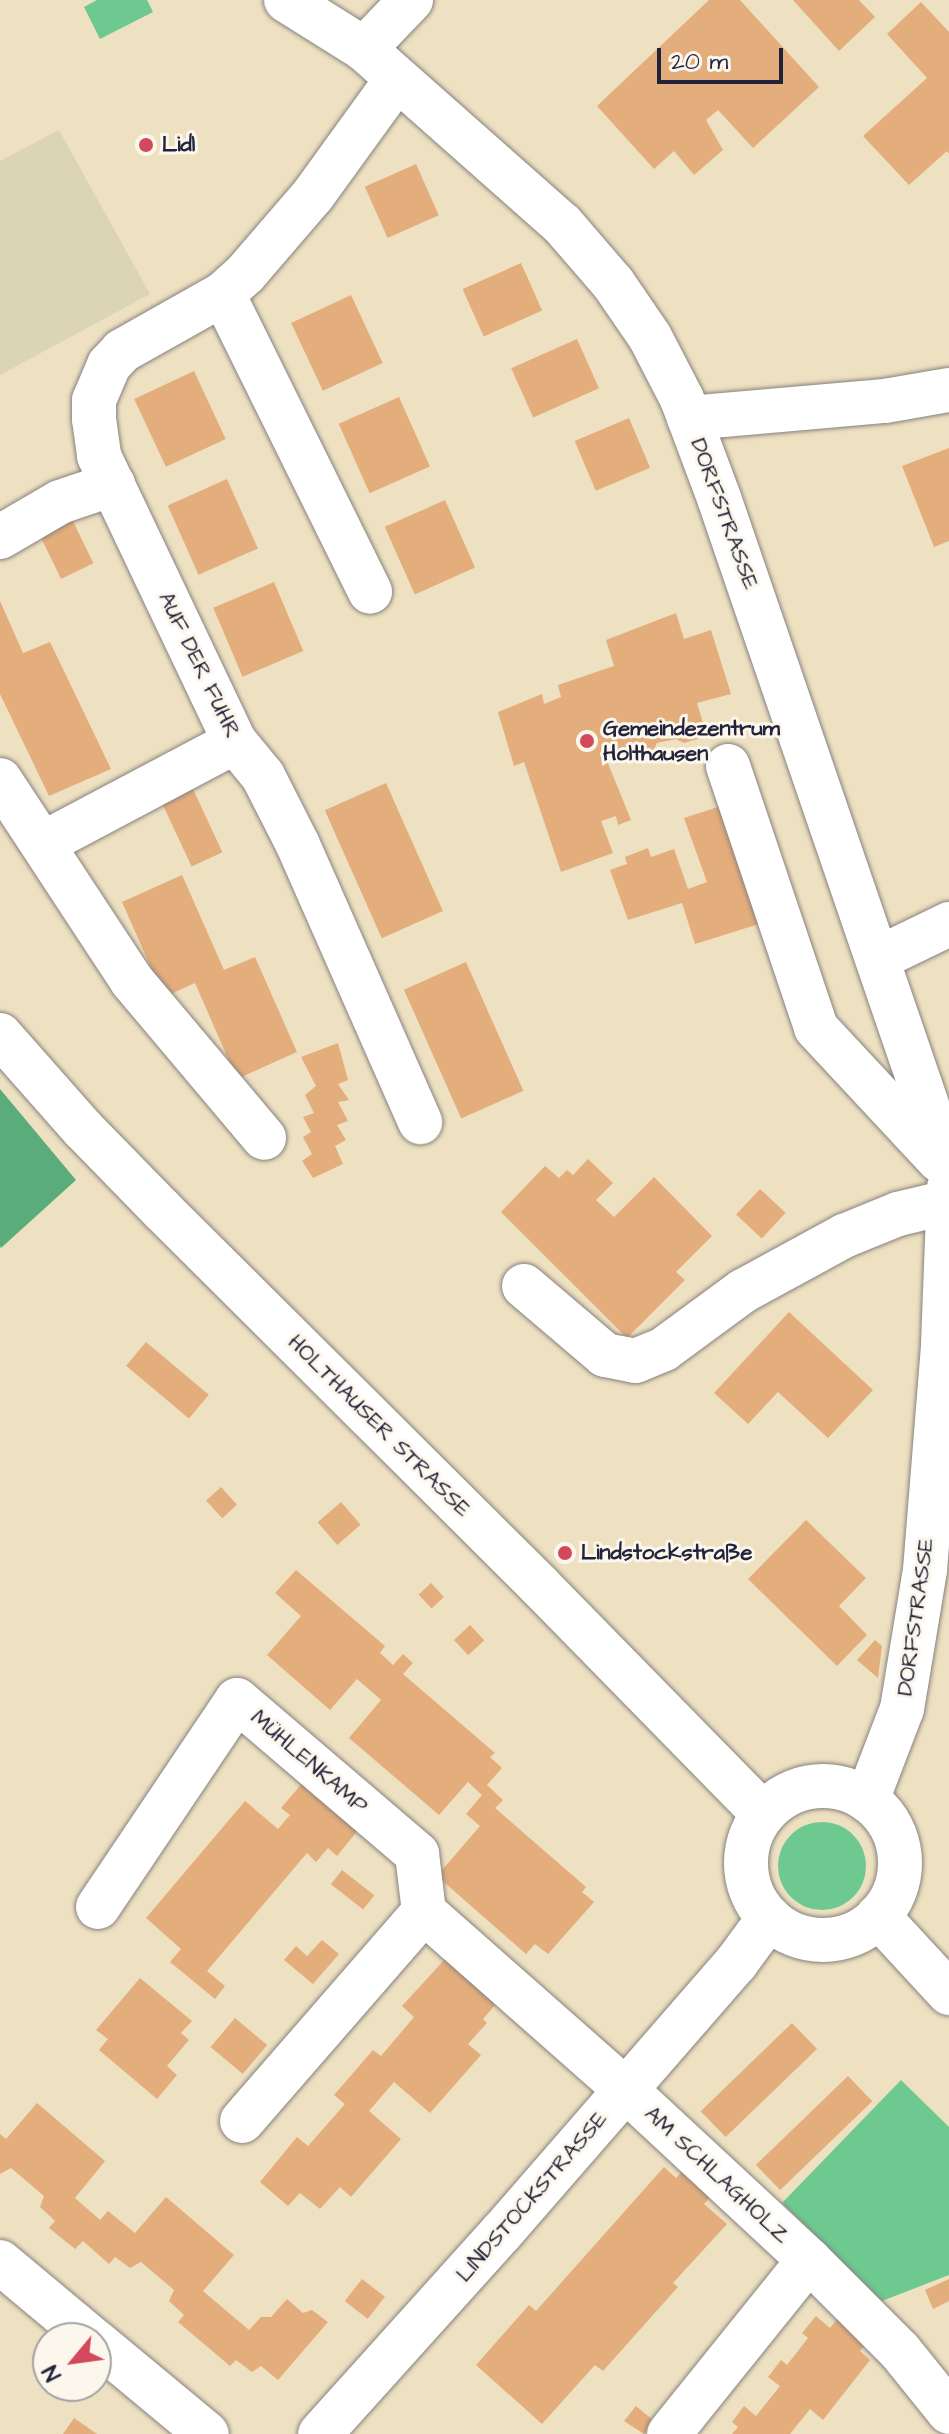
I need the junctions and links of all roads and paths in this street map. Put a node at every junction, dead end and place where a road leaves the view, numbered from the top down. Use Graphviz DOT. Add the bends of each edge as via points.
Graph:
graph roads {
  1 [pos="286,0"];
  2 [pos="411,0"];
  3 [pos="364,49"];
  4 [pos="397,79"];
  5 [pos="223,294"];
  6 [pos="949,390"];
  7 [pos="689,418"];
  8 [pos="113,484"];
  9 [pos="0,537"];
  10 [pos="370,592"];
  11 [pos="235,742"];
  12 [pos="728,766"];
  13 [pos="0,780"];
  14 [pos="44,843"];
  15 [pos="949,924"];
  16 [pos="879,958"];
  17 [pos="0,1035"];
  18 [pos="420,1122"];
  19 [pos="264,1138"];
  20 [pos="949,1170"];
  21 [pos="949,1187"];
  22 [pos="948,1202"];
  23 [pos="524,1286"];
  24 [pos="867,1800"];
  25 [pos="763,1814"];
  26 [pos="98,1907"];
  27 [pos="424,1912"];
  28 [pos="878,1916"];
  29 [pos="769,1918"];
  30 [pos="949,1993"];
  31 [pos="626,2090"];
  32 [pos="242,2121"];
  33 [pos="809,2260"];
  34 [pos="0,2262"];
  35 [pos="72,2322"];
  36 [pos="112,2355"];
  37 [pos="949,2412"];
  38 [pos="207,2434"];
  39 [pos="320,2434"];
  40 [pos="669,2434"];
  1 -- 3 [label="street, DORFSTRASSE"];
  2 -- 3 [label="street"];
  3 -- 4 [label="street, DORFSTRASSE"];
  4 -- 5 [label="street, AUF DER FUHR" via="273,246"];
  4 -- 7 [label="street, DORFSTRASSE" via="562,224 613,283 650,337"];
  5 -- 8 [label="street, AUF DER FUHR" via="122,351 109,365 94,400 94,419 99,456"];
  5 -- 10 [label="street"];
  6 -- 7 [label="street" via="885,401"];
  7 -- 16 [label="street, DORFSTRASSE"];
  8 -- 9 [label="street" via="60,502"];
  8 -- 11 [label="street, AUF DER FUHR"];
  11 -- 14 [label="street"];
  11 -- 18 [label="street, AUF DER FUHR" via="263,776 298,845"];
  12 -- 20 [label="street, DORFSTRASSE" via="816,1028"];
  13 -- 14 [label="street"];
  14 -- 19 [label="street" via="132,981"];
  15 -- 16 [label="street"];
  16 -- 20 [label="street, DORFSTRASSE"];
  17 -- 25 [label="street, HOLTHAUSER STRASSE" via="112,1159"];
  21 -- 22 [label="street, DORFSTRASSE"];
  22 -- 23 [label="street" via="898,1214 844,1236 743,1291 664,1349 635,1361 605,1355"];
  22 -- 24 [label="street, DORFSTRASSE" via="943,1344 923,1586 902,1709"];
  24 -- 25 [label="street" via="841,1788 813,1786 777,1801"];
  24 -- 28 [label="street" via="884,1815 899,1856 891,1899"];
  25 -- 29 [label="street" via="745,1856 755,1900"];
  26 -- 27 [label="street, MÜHLENKAMP" via="237,1700 417,1854"];
  27 -- 31 [label="street"];
  27 -- 32 [label="street"];
  28 -- 29 [label="street" via="844,1937 824,1940 804,1938"];
  28 -- 30 [label="street"];
  29 -- 31 [label="street, LINDSTOCKSTRASSE"];
  31 -- 33 [label="street, AM SCHLAGHOLZ"];
  31 -- 39 [label="street, LINDSTOCKSTRASSE"];
  33 -- 37 [label="street, AM SCHLAGHOLZ" via="900,2351"];
  33 -- 40 [label="street, AM SCHLAGHOLZ"];
  34 -- 35 [label="street"];
  36 -- 38 [label="street"];
}
